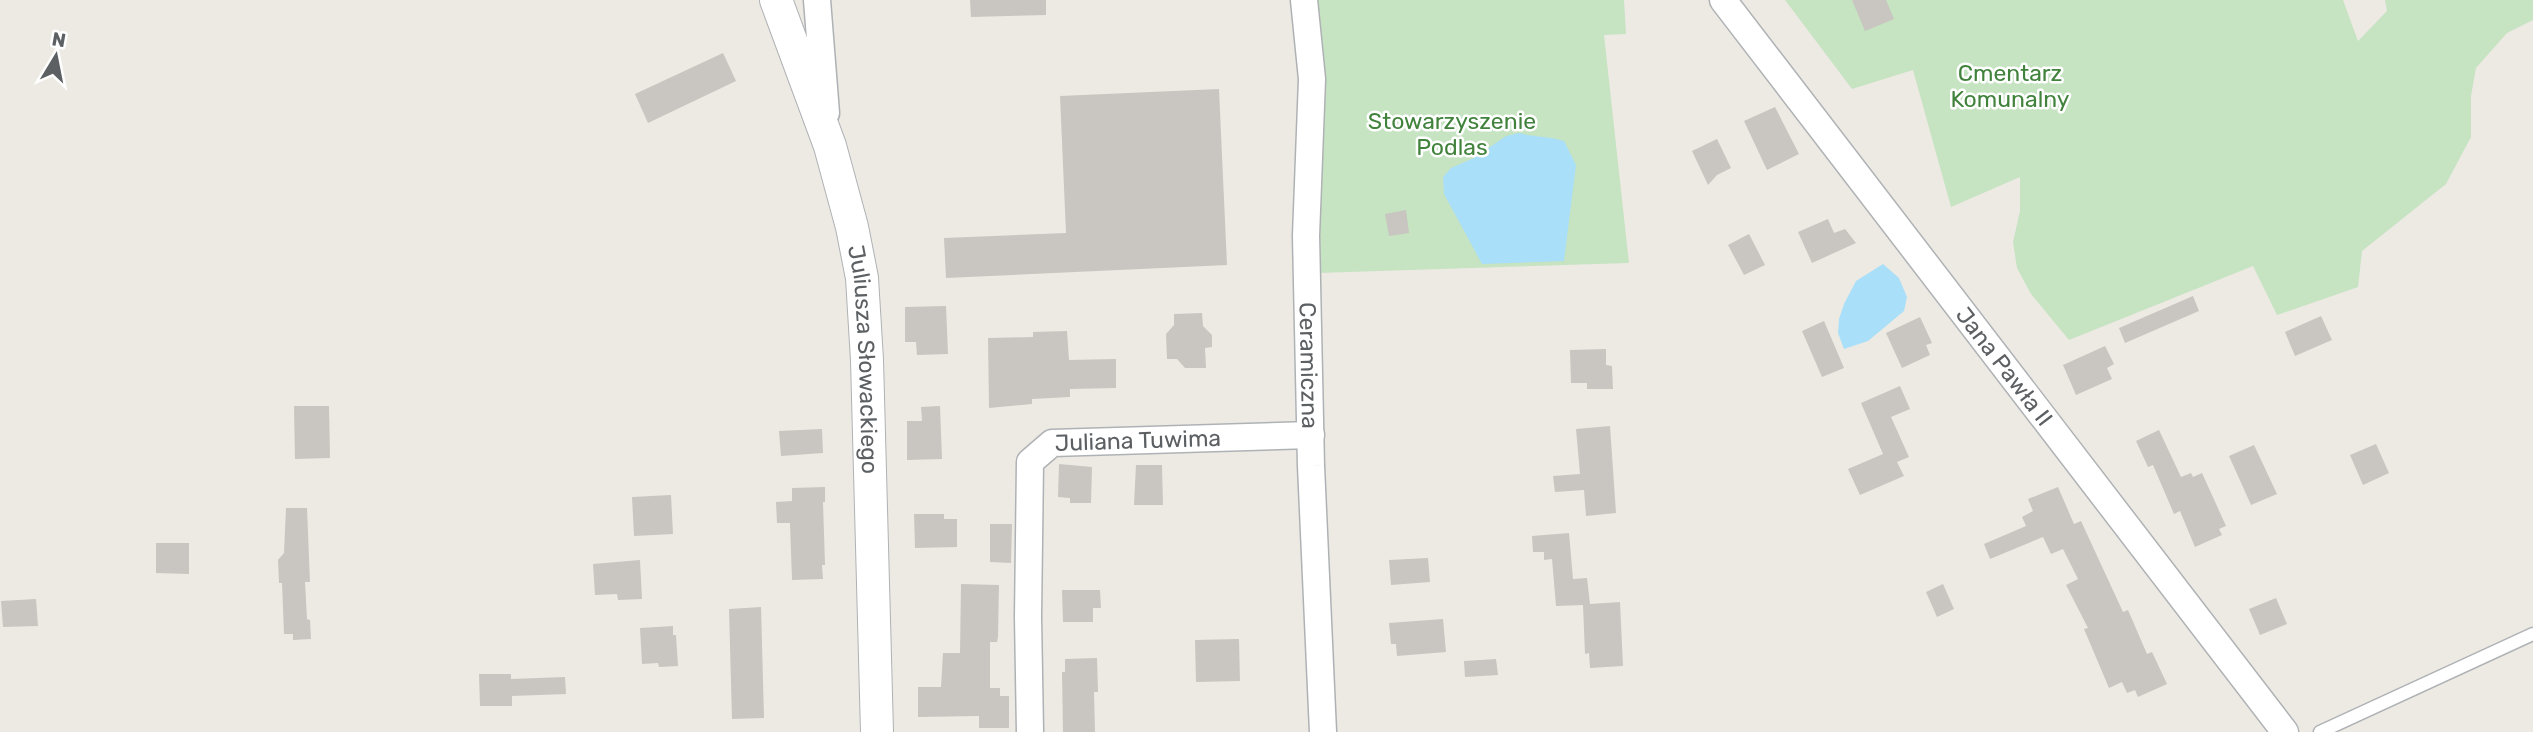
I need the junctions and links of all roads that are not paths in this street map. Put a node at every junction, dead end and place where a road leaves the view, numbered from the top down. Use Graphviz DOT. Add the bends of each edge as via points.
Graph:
graph roads {
  1 [pos="776,0"];
  2 [pos="817,0"];
  3 [pos="1304,0"];
  4 [pos="1723,0"];
  5 [pos="830,146"];
  6 [pos="1311,435"];
  7 [pos="2533,634"];
  8 [pos="877,732"];
  9 [pos="1030,732"];
  10 [pos="1323,732"];
  11 [pos="2285,732"];
  12 [pos="2320,732"];
  1 -- 5 [label="street, Juliusza Słowackiego"];
  2 -- 5 [label="street"];
  3 -- 6 [label="street, Ceramiczna" via="1312,79 1306,236"];
  4 -- 11 [label="street, Jana Pawła II"];
  5 -- 8 [label="street, Juliusza Słowackiego" via="859,257 866,331"];
  6 -- 9 [label="street, Juliana Tuwima" via="1052,443 1030,462"];
  6 -- 10 [label="street, Ceramiczna"];
  7 -- 12 [label="lane"];
}
